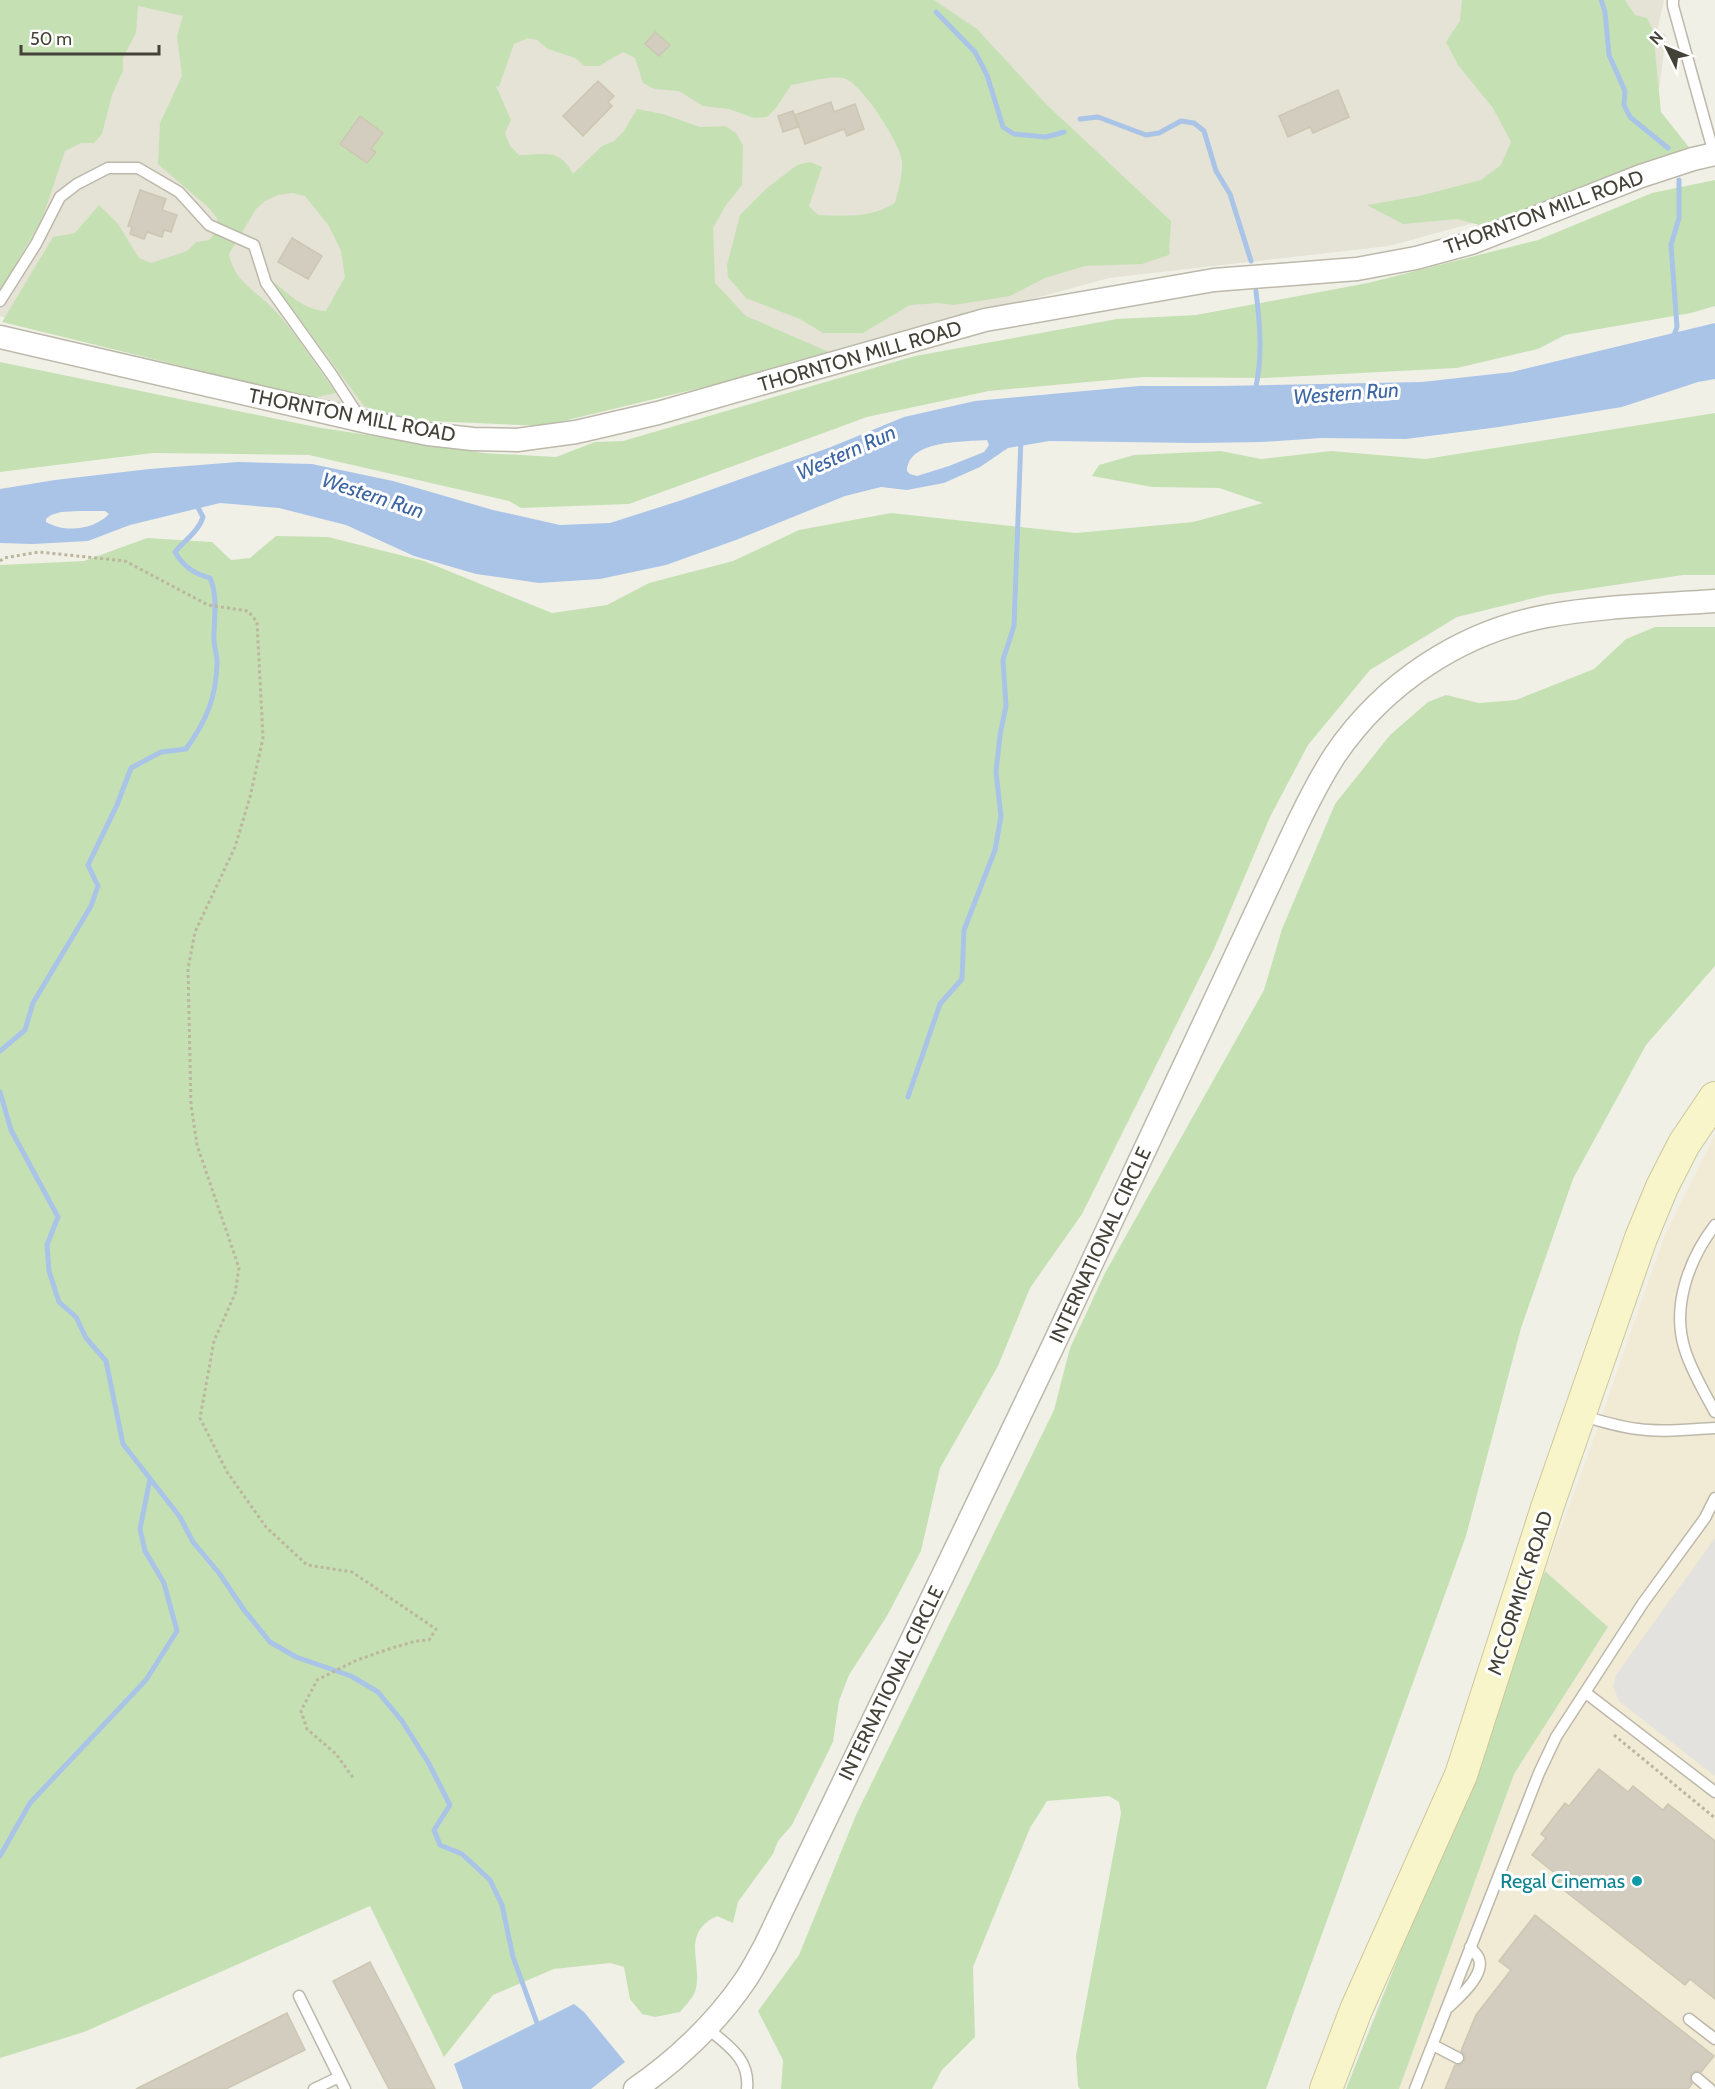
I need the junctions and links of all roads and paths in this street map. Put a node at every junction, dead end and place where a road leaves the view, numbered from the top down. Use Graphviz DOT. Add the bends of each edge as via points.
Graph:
graph roads {
  1 [pos="1673,0"];
  2 [pos="1714,154"];
  3 [pos="0,301"];
  4 [pos="0,337"];
  5 [pos="362,421"];
  6 [pos="0,561"];
  7 [pos="1715,601"];
  8 [pos="1715,1098"];
  9 [pos="1715,1225"];
  10 [pos="1715,1412"];
  11 [pos="1580,1415"];
  12 [pos="1715,1428"];
  13 [pos="1715,1498"];
  14 [pos="1586,1693"];
  15 [pos="1614,1735"];
  16 [pos="354,1779"];
  17 [pos="1715,1792"];
  18 [pos="1715,1818"];
  19 [pos="1470,1947"];
  20 [pos="299,1996"];
  21 [pos="1446,2009"];
  22 [pos="1689,2019"];
  23 [pos="706,2027"];
  24 [pos="1715,2039"];
  25 [pos="1433,2045"];
  26 [pos="1458,2058"];
  27 [pos="339,2077"];
  28 [pos="1696,2078"];
  29 [pos="314,2089"];
  30 [pos="345,2089"];
  31 [pos="635,2089"];
  32 [pos="747,2089"];
  33 [pos="1326,2089"];
  34 [pos="1415,2089"];
  35 [pos="1710,2089"];
  1 -- 2 [label="lane"];
  2 -- 5 [label="street, THORNTON MILL ROAD" via="1641,176 1471,243 1416,258 1357,269 1214,280 985,320 669,410 576,432 517,440 472,439"];
  3 -- 5 [label="lane" via="60,197 108,168 138,168 179,192 209,225 254,245 266,283"];
  4 -- 5 [label="street, THORNTON MILL ROAD"];
  6 -- 16 [label="path" via="39,552 125,561 208,606 248,611 257,622 264,738 238,837 195,932 188,969 191,1105 197,1144 238,1268 235,1294 214,1341 200,1418 227,1472 266,1527 307,1565 352,1572 436,1629 429,1640 357,1660 317,1680 306,1700 301,1711 307,1729 336,1754"];
  7 -- 23 [label="street, INTERNATIONAL CIRCLE" via="1608,608 1546,616 1503,627 1433,660 1406,679 1378,702 1335,755 1296,827 1047,1359 765,1946 745,1982"];
  8 -- 11 [label="main road, MCCORMICK ROAD" via="1684,1144 1662,1187"];
  9 -- 10 [label="lane" via="1690,1264 1680,1325 1693,1372"];
  11 -- 12 [label="lane" via="1640,1430"];
  11 -- 33 [label="main road, MCCORMICK ROAD" via="1461,1775 1356,2010"];
  13 -- 14 [label="lane"];
  14 -- 17 [label="lane"];
  14 -- 19 [label="lane" via="1556,1737 1539,1773"];
  15 -- 18 [label="path"];
  19 -- 21 [label="lane"];
  19 -- 21 [label="lane" via="1480,1967 1476,1977"];
  20 -- 27 [label="lane"];
  21 -- 25 [label="lane"];
  22 -- 24 [label="lane"];
  23 -- 31 [label="street, INTERNATIONAL CIRCLE"];
  23 -- 32 [label="lane" via="743,2061"];
  25 -- 26 [label="lane"];
  25 -- 34 [label="lane"];
  27 -- 29 [label="lane"];
  27 -- 30 [label="lane"];
  28 -- 35 [label="lane"];
}
